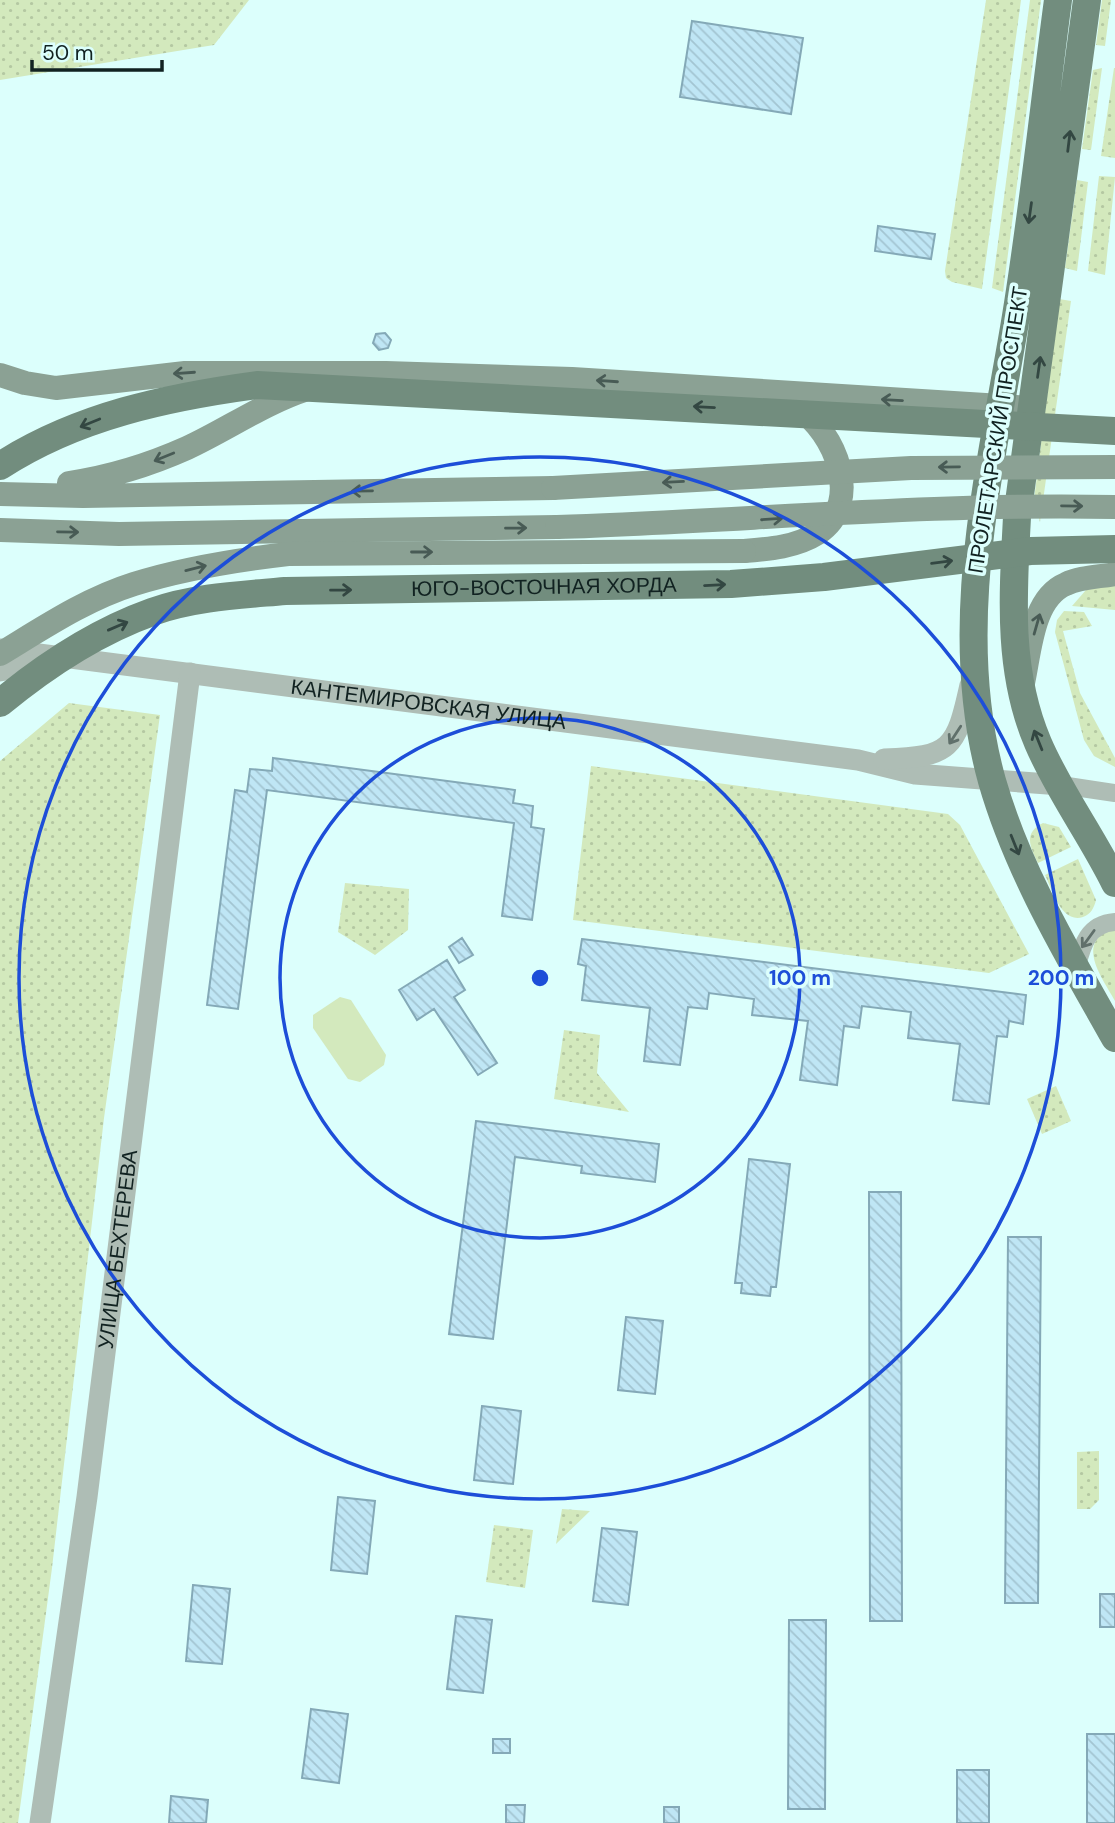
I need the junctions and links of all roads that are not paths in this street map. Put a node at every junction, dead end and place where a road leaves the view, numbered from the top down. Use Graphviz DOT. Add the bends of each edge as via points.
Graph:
graph roads {
  1 [pos="1058,0"];
  2 [pos="1087,0"];
  3 [pos="386,373"];
  4 [pos="0,375"];
  5 [pos="748,391"];
  6 [pos="1000,405"];
  7 [pos="1033,408"];
  8 [pos="1115,430"];
  9 [pos="0,466"];
  10 [pos="1115,467"];
  11 [pos="0,492"];
  12 [pos="1115,507"];
  13 [pos="0,530"];
  14 [pos="1115,549"];
  15 [pos="1115,574"];
  16 [pos="0,652"];
  17 [pos="88,660"];
  18 [pos="973,670"];
  19 [pos="0,671"];
  20 [pos="190,673"];
  21 [pos="1021,691"];
  22 [pos="0,703"];
  23 [pos="858,760"];
  24 [pos="992,781"];
  25 [pos="1061,785"];
  26 [pos="1115,793"];
  27 [pos="1115,883"];
  28 [pos="1115,922"];
  29 [pos="1076,969"];
  30 [pos="1115,1038"];
  31 [pos="40,1823"];
  1 -- 6 [label="main road, ПРОЛЕТАРСКИЙ ПРОСПЕКТ, one-way"];
  7 -- 2 [label="main road, ПРОЛЕТАРСКИЙ ПРОСПЕКТ, one-way"];
  3 -- 4 [label="main road, one-way" via="185,373 56,387"];
  5 -- 3 [label="main road, one-way"];
  3 -- 11 [label="main road, one-way" via="320,384 278,398 187,447 101,479"];
  6 -- 5 [label="main road, one-way"];
  16 -- 5 [label="main road, one-way, bridge" via="66,614 132,584 216,563 288,554 744,551 786,546 820,532 837,507 841,478 827,436 810,416 791,404"];
  6 -- 7 [label="main road"];
  6 -- 18 [label="main road, ПРОЛЕТАРСКИЙ ПРОСПЕКТ" via="980,531"];
  7 -- 21 [label="main road, ПРОЛЕТАРСКИЙ ПРОСПЕКТ" via="1013,575 1014,644"];
  8 -- 9 [label="main road, one-way, bridge" via="257,385 188,394 118,412 27,448"];
  10 -- 11 [label="main road, one-way, bridge" via="911,468 553,488 83,496"];
  13 -- 12 [label="main road, one-way, bridge" via="119,534 557,527 913,509"];
  22 -- 14 [label="main road, ЮГО-ВОСТОЧНАЯ ХОРДА, one-way, bridge" via="89,638 154,611 218,597 285,590 731,584 1030,551"];
  21 -- 15 [label="main road, one-way" via="1036,626 1052,593 1078,579"];
  16 -- 17 [label="street, КАНТЕМИРОВСКАЯ УЛИЦА"];
  17 -- 19 [label="street" via="25,664"];
  17 -- 20 [label="street, КАНТЕМИРОВСКАЯ УЛИЦА"];
  18 -- 23 [label="street, КАНТЕМИРОВСКАЯ УЛИЦА, one-way" via="961,729 946,747 918,758"];
  18 -- 24 [label="main road, ПРОЛЕТАРСКИЙ ПРОСПЕКТ"];
  20 -- 23 [label="street, КАНТЕМИРОВСКАЯ УЛИЦА"];
  20 -- 31 [label="street, УЛИЦА БЕХТЕРЕВА" via="88,1484"];
  25 -- 21 [label="main road, ПРОЛЕТАРСКИЙ ПРОСПЕКТ, one-way" via="1038,743"];
  23 -- 24 [label="street, КАНТЕМИРОВСКАЯ УЛИЦА" via="915,774"];
  24 -- 25 [label="street, КАНТЕМИРОВСКАЯ УЛИЦА"];
  24 -- 29 [label="main road, ПРОЛЕТАРСКИЙ ПРОСПЕКТ, one-way" via="1028,877"];
  25 -- 26 [label="street"];
  25 -- 27 [label="main road, ПРОЛЕТАРСКИЙ ПРОСПЕКТ"];
  28 -- 29 [label="street, one-way" via="1099,925 1085,939"];
  29 -- 30 [label="main road, ПРОЛЕТАРСКИЙ ПРОСПЕКТ"];
}
